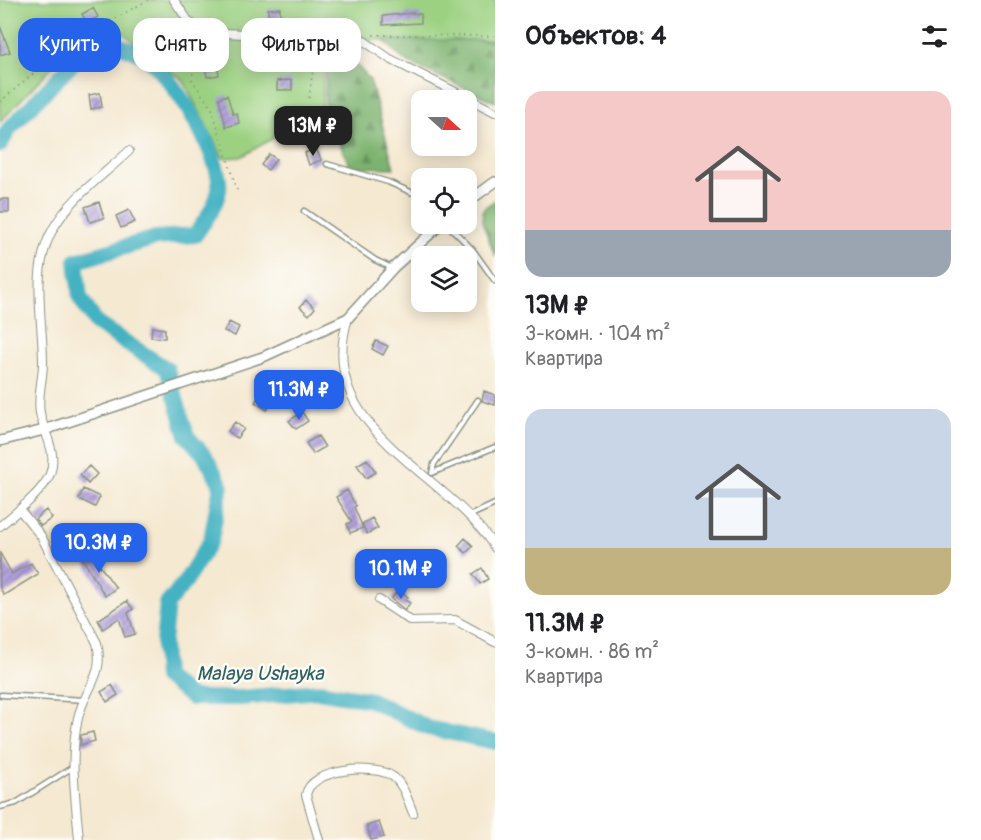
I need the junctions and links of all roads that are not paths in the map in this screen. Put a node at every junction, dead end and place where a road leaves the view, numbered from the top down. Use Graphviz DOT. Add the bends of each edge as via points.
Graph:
graph roads {
  1 [pos="174,0"];
  2 [pos="495,112"];
  3 [pos="129,151"];
  4 [pos="327,164"];
  5 [pos="495,182"];
  6 [pos="411,192"];
  7 [pos="477,195"];
  8 [pos="304,211"];
  9 [pos="430,234"];
  10 [pos="457,234"];
  11 [pos="393,268"];
  12 [pos="495,281"];
  13 [pos="348,318"];
  14 [pos="478,400"];
  15 [pos="44,430"];
  16 [pos="0,441"];
  17 [pos="495,447"];
  18 [pos="430,476"];
  19 [pos="495,504"];
  20 [pos="20,510"];
  21 [pos="468,517"];
  22 [pos="0,526"];
  23 [pos="495,548"];
  24 [pos="378,600"];
  25 [pos="495,642"];
  26 [pos="1,695"];
  27 [pos="85,700"];
  28 [pos="74,766"];
  29 [pos="0,807"];
  30 [pos="413,813"];
  31 [pos="79,840"];
  32 [pos="319,840"];
  1 -- 2 [label="street" via="189,22 205,32 318,38 357,36 390,59"];
  3 -- 15 [label="street" via="64,211 45,249 39,282 43,364 39,409"];
  4 -- 6 [label="lane"];
  5 -- 7 [label="street"];
  8 -- 11 [label="lane"];
  9 -- 11 [label="street"];
  10 -- 12 [label="lane"];
  11 -- 13 [label="street"];
  13 -- 15 [label="street" via="263,357"];
  13 -- 18 [label="street" via="341,345 344,378 353,398 369,425"];
  14 -- 18 [label="lane" via="434,464"];
  15 -- 16 [label="street"];
  15 -- 20 [label="street" via="52,448 50,475"];
  17 -- 18 [label="lane"];
  18 -- 21 [label="street"];
  19 -- 21 [label="lane"];
  20 -- 22 [label="street"];
  20 -- 27 [label="street" via="41,536 97,643 99,669"];
  21 -- 23 [label="street"];
  24 -- 25 [label="street" via="411,621 455,620"];
  26 -- 27 [label="lane"];
  27 -- 28 [label="street" via="78,717"];
  28 -- 29 [label="lane" via="16,803"];
  28 -- 31 [label="street"];
  30 -- 32 [label="street" via="399,782 381,771 326,773 312,781 306,795"];
}
